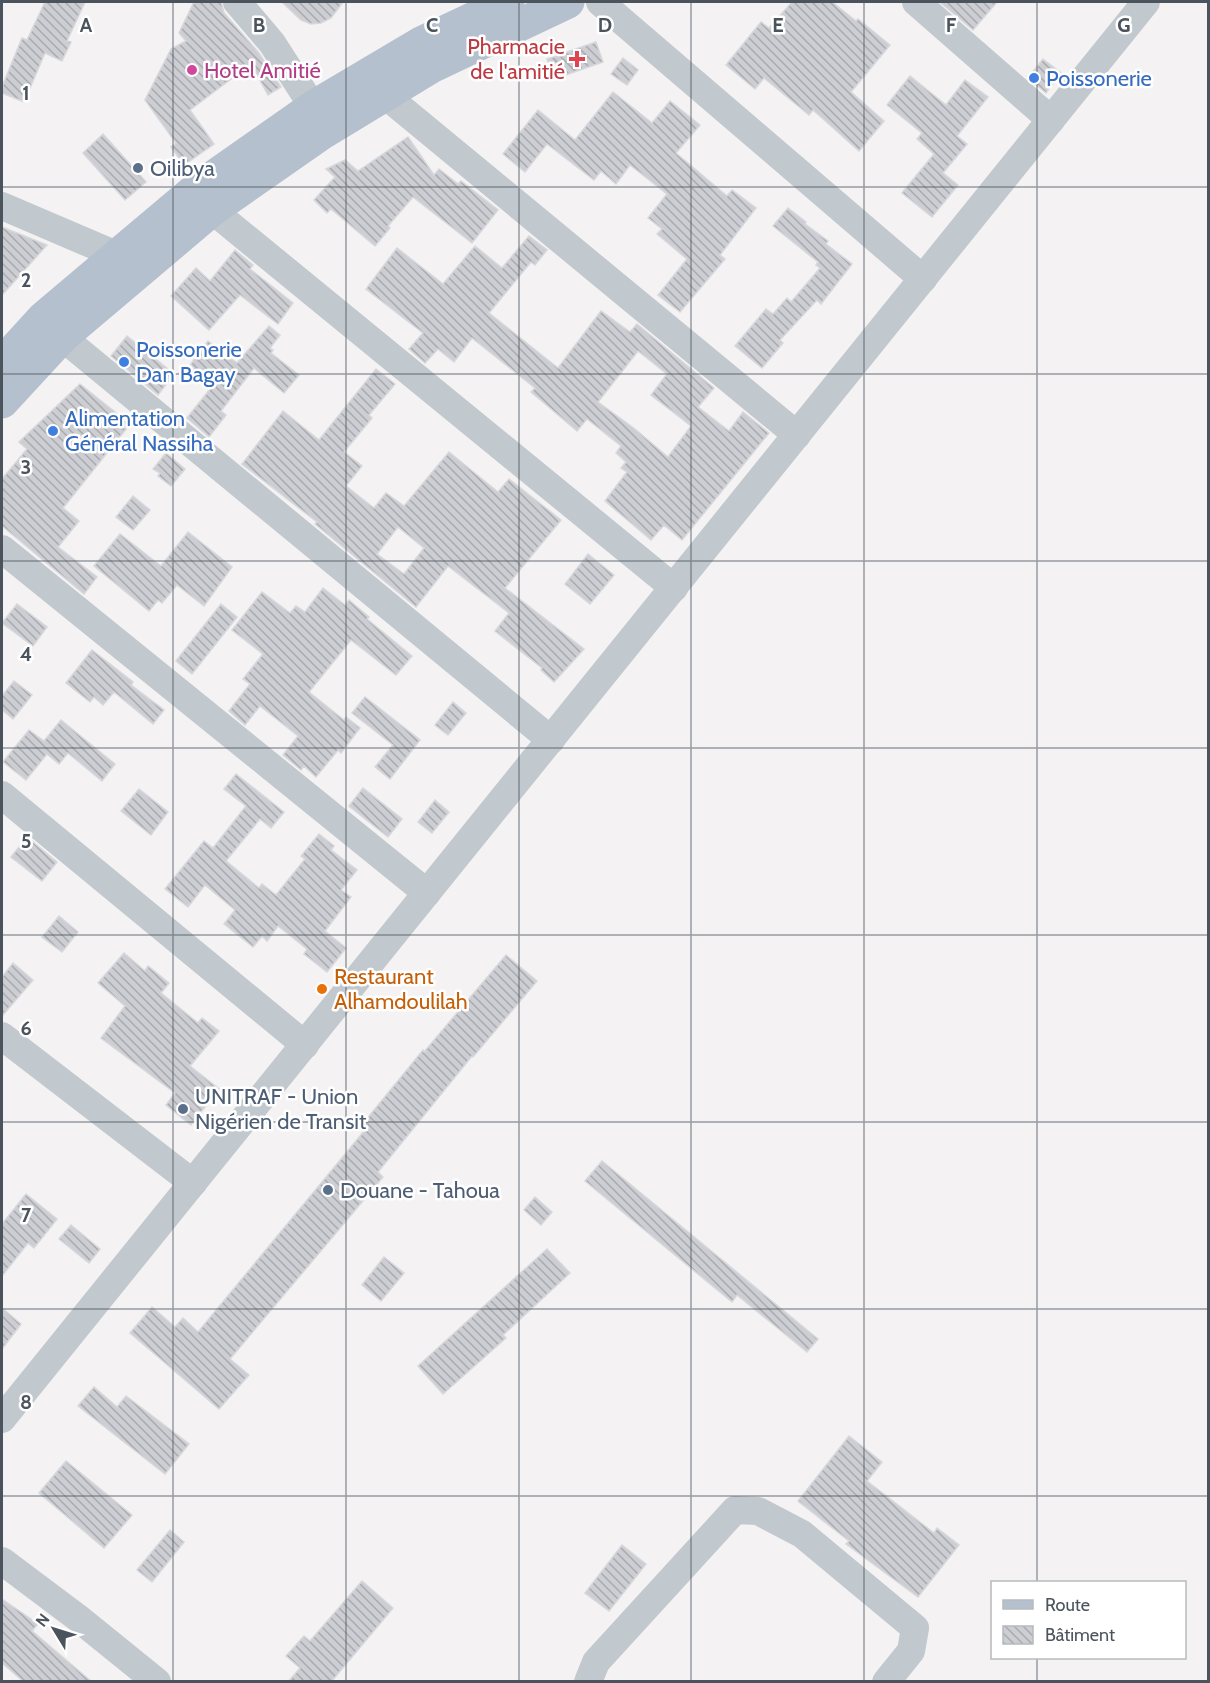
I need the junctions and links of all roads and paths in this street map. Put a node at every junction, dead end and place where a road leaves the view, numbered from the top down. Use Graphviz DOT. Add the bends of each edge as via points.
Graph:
graph roads {
  1 [pos="237,2"];
  2 [pos="508,2"];
  3 [pos="568,2"];
  4 [pos="600,2"];
  5 [pos="916,2"];
  6 [pos="1146,2"];
  7 [pos="386,95"];
  8 [pos="313,107"];
  9 [pos="1052,120"];
  10 [pos="2,206"];
  11 [pos="212,210"];
  12 [pos="119,256"];
  13 [pos="923,279"];
  14 [pos="62,337"];
  15 [pos="2,363"];
  16 [pos="2,402"];
  17 [pos="797,435"];
  18 [pos="2,549"];
  19 [pos="674,588"];
  20 [pos="551,740"];
  21 [pos="2,795"];
  22 [pos="427,893"];
  23 [pos="2,1036"];
  24 [pos="304,1044"];
  25 [pos="193,1183"];
  26 [pos="2,1419"];
  27 [pos="2,1561"];
  28 [pos="157,1682"];
  29 [pos="588,1682"];
  30 [pos="886,1682"];
  1 -- 8 [label="street" via="272,43"];
  2 -- 8 [label="main road" via="421,43"];
  3 -- 7 [label="main road" via="433,66"];
  4 -- 13 [label="street"];
  5 -- 9 [label="street"];
  6 -- 9 [label="street"];
  7 -- 11 [label="main road" via="321,134"];
  7 -- 17 [label="street"];
  8 -- 12 [label="main road" via="196,189"];
  9 -- 13 [label="street"];
  10 -- 12 [label="street"];
  11 -- 14 [label="main road"];
  11 -- 19 [label="street"];
  12 -- 15 [label="main road" via="43,318"];
  13 -- 17 [label="street"];
  14 -- 16 [label="main road"];
  14 -- 20 [label="street"];
  17 -- 19 [label="street"];
  18 -- 22 [label="street"];
  19 -- 20 [label="street"];
  20 -- 22 [label="street"];
  21 -- 24 [label="street"];
  22 -- 24 [label="street"];
  23 -- 25 [label="street"];
  24 -- 25 [label="street"];
  25 -- 26 [label="street"];
  27 -- 28 [label="street"];
  29 -- 30 [label="street" via="596,1662 735,1509 758,1511 802,1534 915,1628 911,1651"];
}
